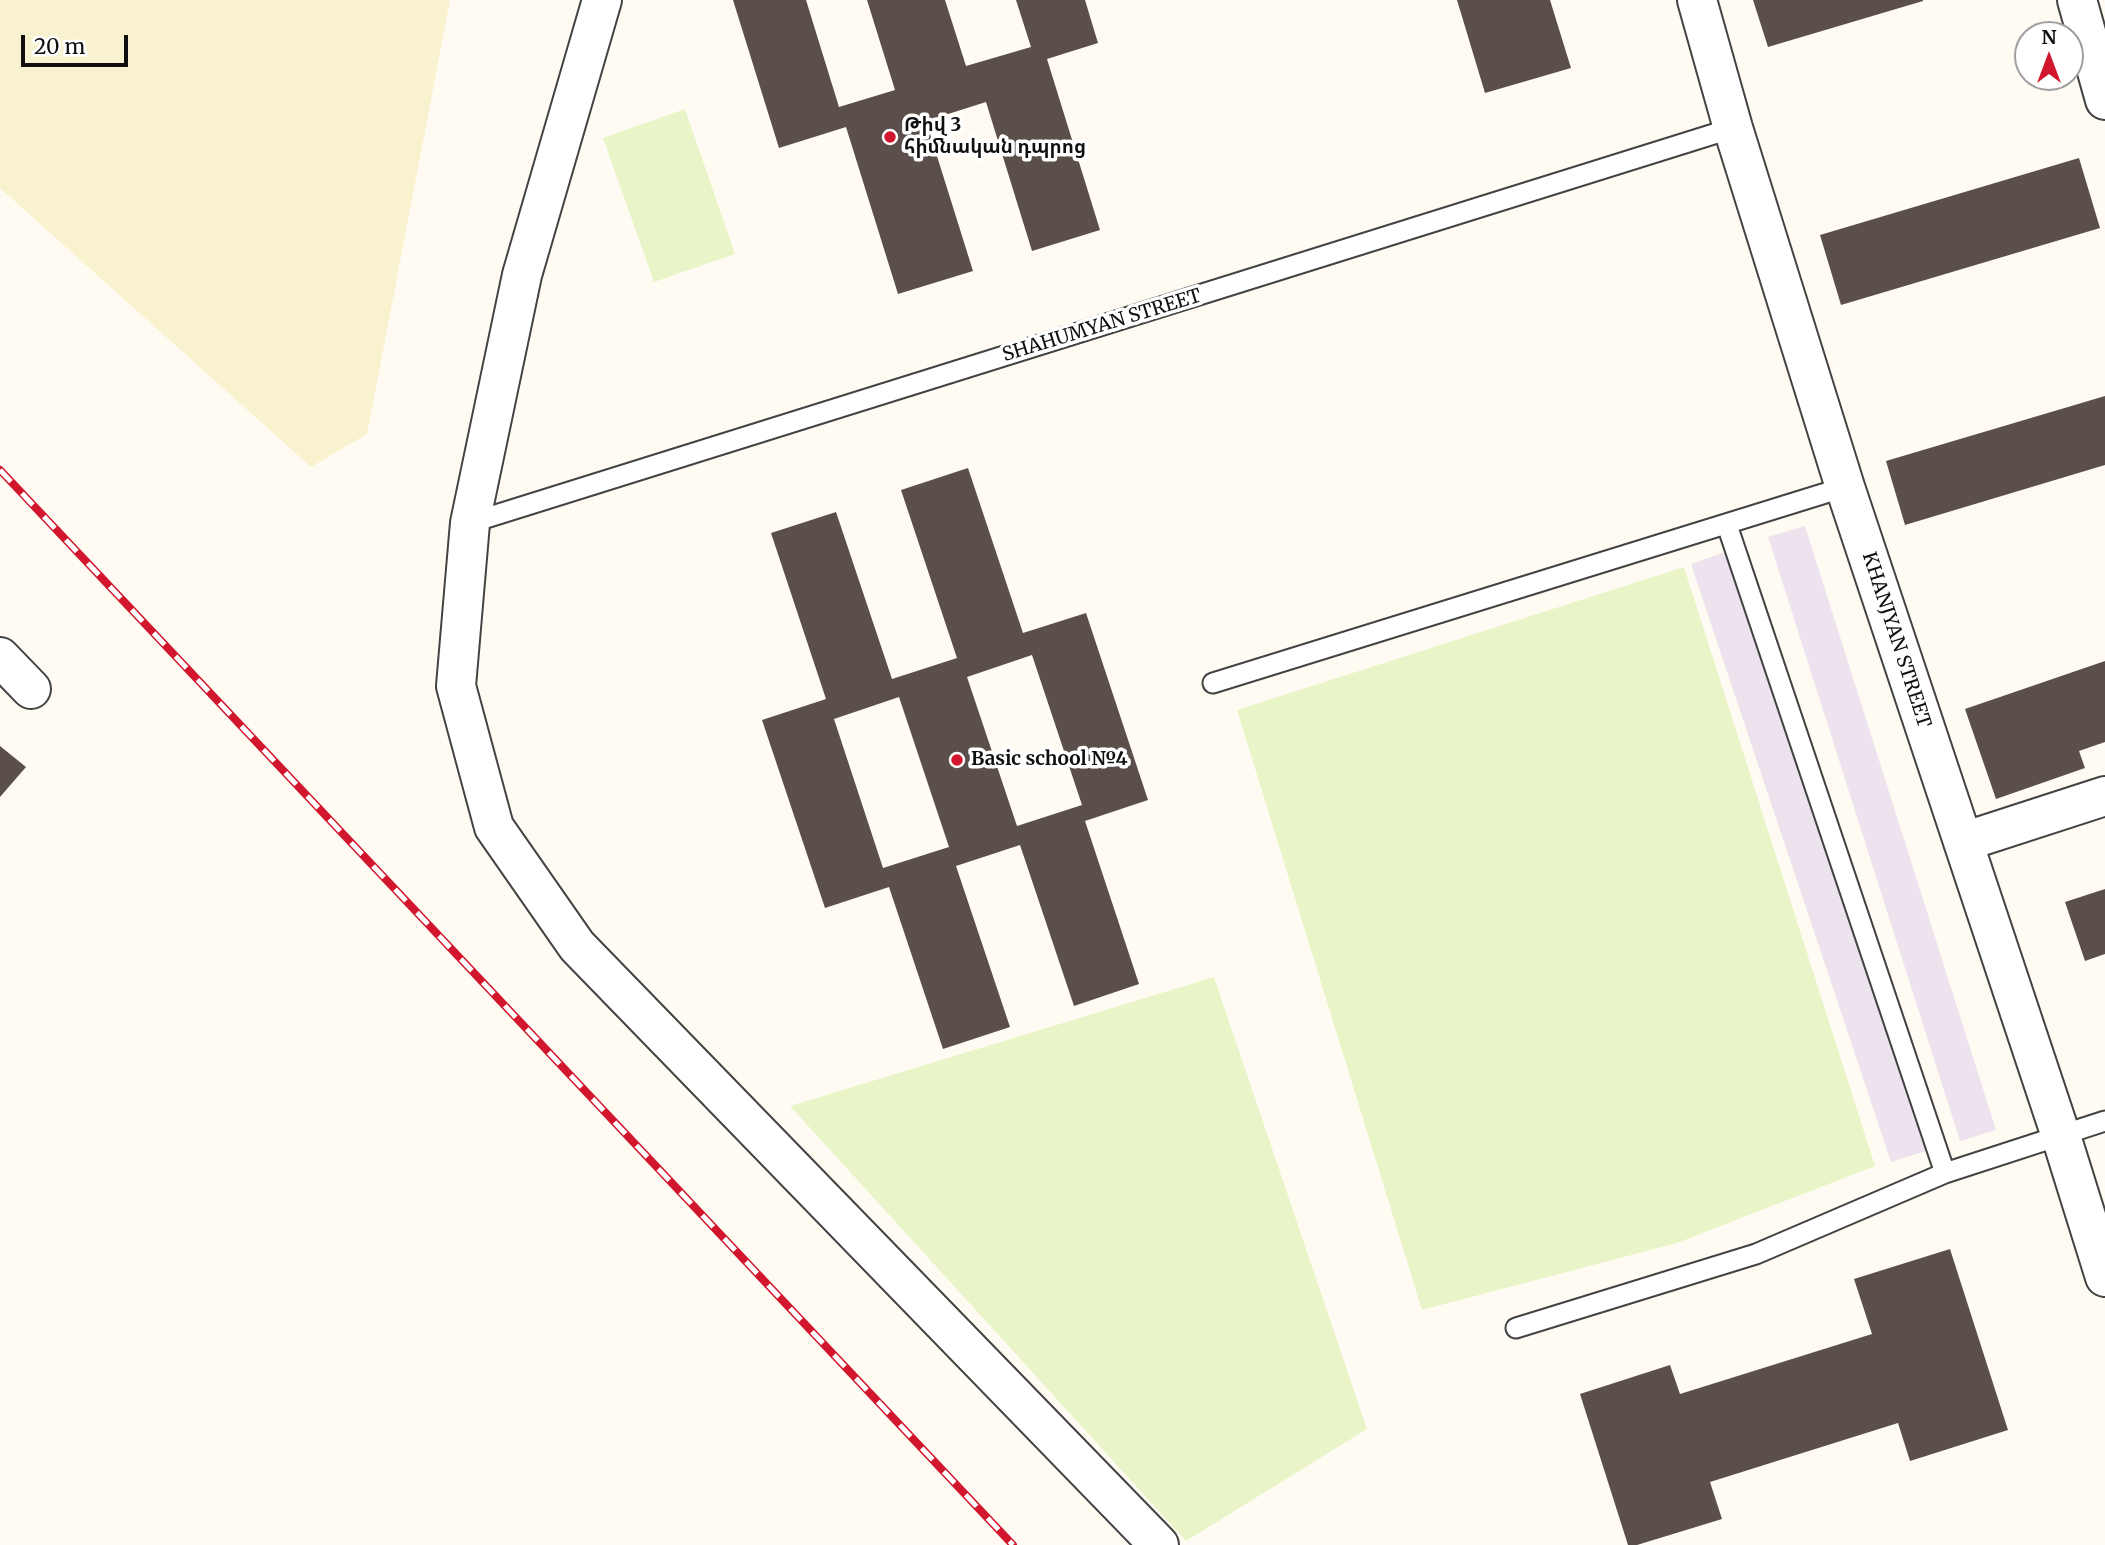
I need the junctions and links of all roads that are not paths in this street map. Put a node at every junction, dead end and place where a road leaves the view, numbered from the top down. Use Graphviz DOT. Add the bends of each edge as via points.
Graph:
graph roads {
  1 [pos="602,0"];
  2 [pos="1697,0"];
  3 [pos="2077,0"];
  4 [pos="2105,100"];
  5 [pos="1733,128"];
  6 [pos="1845,487"];
  7 [pos="470,523"];
  8 [pos="1727,525"];
  9 [pos="0,657"];
  10 [pos="1213,683"];
  11 [pos="31,688"];
  12 [pos="2105,796"];
  13 [pos="1963,842"];
  14 [pos="2105,1121"];
  15 [pos="2061,1136"];
  16 [pos="1945,1172"];
  17 [pos="2105,1277"];
  18 [pos="1516,1328"];
  19 [pos="1159,1545"];
  1 -- 7 [label="street" via="522,275"];
  2 -- 5 [label="street, KHANJYAN STREET"];
  3 -- 4 [label="street"];
  5 -- 6 [label="street, KHANJYAN STREET"];
  5 -- 7 [label="lane, SHAHUMYAN STREET"];
  6 -- 8 [label="lane"];
  6 -- 13 [label="street, KHANJYAN STREET"];
  7 -- 19 [label="street" via="456,686 494,827 577,946"];
  8 -- 10 [label="lane"];
  8 -- 16 [label="lane"];
  9 -- 11 [label="street"];
  12 -- 13 [label="street"];
  13 -- 15 [label="street, KHANJYAN STREET"];
  14 -- 15 [label="lane"];
  15 -- 16 [label="lane"];
  15 -- 17 [label="street, KHANJYAN STREET"];
  16 -- 18 [label="lane" via="1756,1254"];
}
